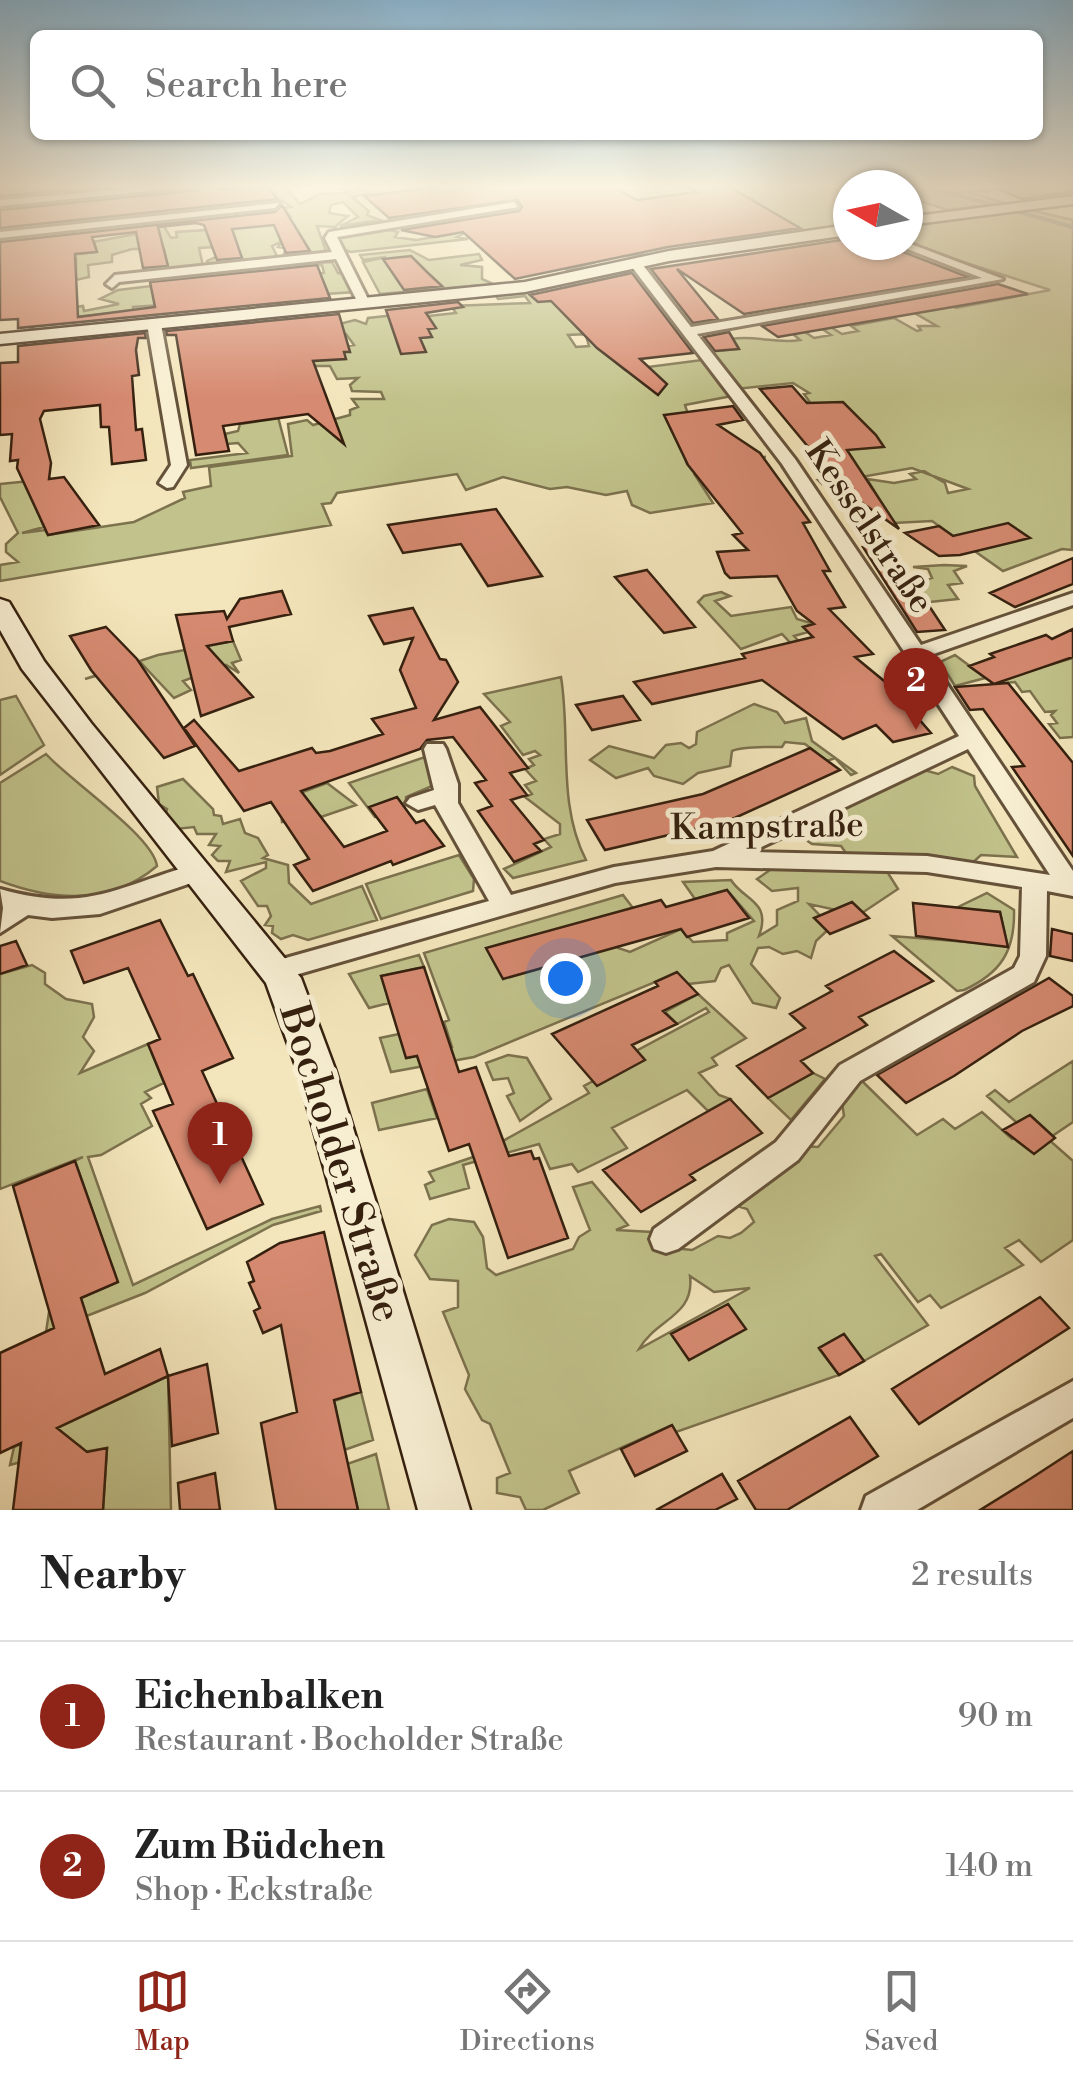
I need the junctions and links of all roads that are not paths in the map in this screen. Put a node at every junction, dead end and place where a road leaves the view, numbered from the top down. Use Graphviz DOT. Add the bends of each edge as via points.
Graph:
graph roads {
  1 [pos="326,256"];
  2 [pos="341,256"];
  3 [pos="682,256"];
  4 [pos="935,256"];
  5 [pos="635,264"];
  6 [pos="112,284"];
  7 [pos="364,303"];
  8 [pos="154,324"];
  9 [pos="691,331"];
  10 [pos="0,340"];
  11 [pos="168,483"];
  12 [pos="1073,599"];
  13 [pos="2,616"];
  14 [pos="914,654"];
  15 [pos="0,657"];
  16 [pos="32,663"];
  17 [pos="969,740"];
  18 [pos="436,749"];
  19 [pos="445,794"];
  20 [pos="418,803"];
  21 [pos="716,858"];
  22 [pos="197,872"];
  23 [pos="1035,879"];
  24 [pos="1071,886"];
  25 [pos="11,902"];
  26 [pos="504,904"];
  27 [pos="0,924"];
  28 [pos="278,970"];
  29 [pos="666,1239"];
  30 [pos="1073,1398"];
  31 [pos="444,1510"];
  32 [pos="880,1510"];
  1 -- 6 [label="street"];
  2 -- 7 [label="street"];
  3 -- 5 [label="street"];
  4 -- 9 [label="street" via="997,279"];
  5 -- 7 [label="street" via="535,286"];
  5 -- 9 [label="street, Kesselstraße"];
  7 -- 8 [label="street"];
  8 -- 10 [label="street"];
  8 -- 11 [label="street" via="179,465"];
  9 -- 14 [label="street, Kesselstraße" via="807,488"];
  12 -- 14 [label="street"];
  13 -- 16 [label="street, Bocholder Straße"];
  14 -- 17 [label="street, Kesselstraße"];
  15 -- 16 [label="street"];
  16 -- 22 [label="street, Bocholder Straße"];
  17 -- 21 [label="street"];
  17 -- 24 [label="street, Kesselstraße"];
  18 -- 19 [label="street"];
  19 -- 20 [label="street"];
  19 -- 26 [label="street"];
  21 -- 23 [label="street, Kampstraße" via="888,862"];
  21 -- 26 [label="street, Kampstraße" via="645,868"];
  22 -- 25 [label="street" via="92,910 60,912"];
  22 -- 28 [label="street, Bocholder Straße"];
  23 -- 24 [label="street, Kampstraße"];
  23 -- 29 [label="street" via="1033,956 1024,976 850,1073 787,1151"];
  25 -- 27 [label="street"];
  26 -- 28 [label="street, Kampstraße"];
  28 -- 31 [label="street, Bocholder Straße" via="316,1069"];
  30 -- 32 [label="street"];
}
